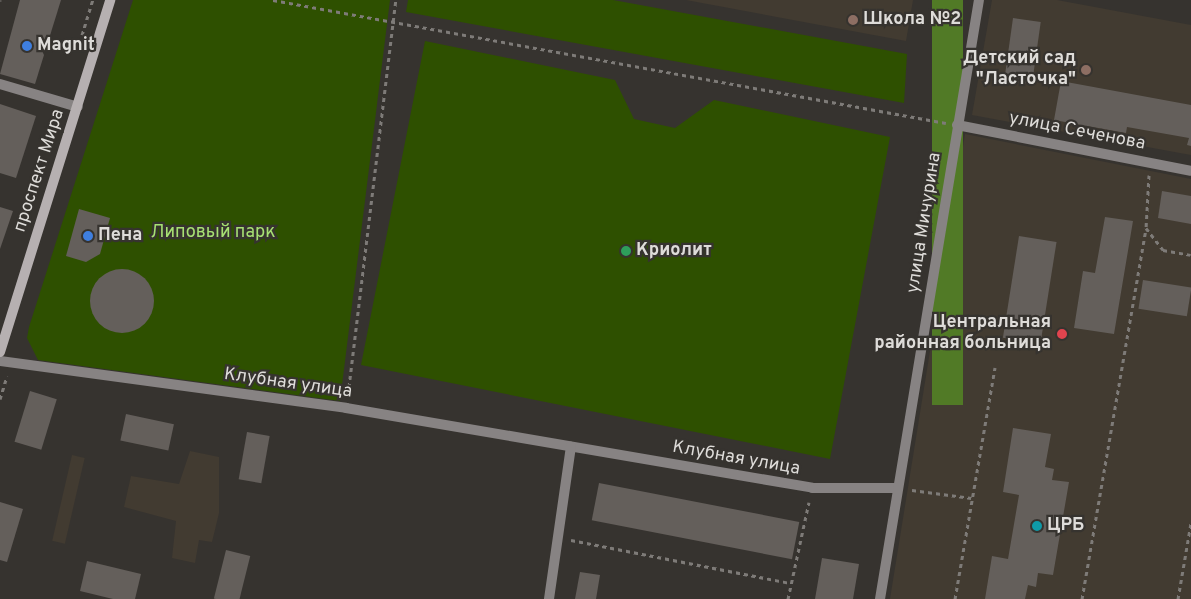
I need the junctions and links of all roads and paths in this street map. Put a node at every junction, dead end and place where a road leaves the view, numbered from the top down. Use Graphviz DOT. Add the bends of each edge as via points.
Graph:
graph roads {
  1 [pos="110,0"];
  2 [pos="272,0"];
  3 [pos="396,0"];
  4 [pos="979,0"];
  5 [pos="393,22"];
  6 [pos="0,84"];
  7 [pos="78,107"];
  8 [pos="958,125"];
  9 [pos="1150,162"];
  10 [pos="1191,170"];
  11 [pos="1146,228"];
  12 [pos="1191,255"];
  13 [pos="0,352"];
  14 [pos="0,361"];
  15 [pos="995,367"];
  16 [pos="346,408"];
  17 [pos="571,447"];
  18 [pos="812,488"];
  19 [pos="898,488"];
  20 [pos="971,498"];
  21 [pos="1191,523"];
  22 [pos="560,538"];
  23 [pos="791,583"];
  24 [pos="549,599"];
  25 [pos="788,599"];
  26 [pos="880,599"];
  27 [pos="955,599"];
  28 [pos="1082,599"];
  29 [pos="1178,599"];
  1 -- 7 [label="main road, проспект Мира"];
  2 -- 5 [label="path"];
  3 -- 5 [label="path"];
  4 -- 8 [label="street, улица Мичурина"];
  5 -- 8 [label="path"];
  5 -- 16 [label="path"];
  6 -- 7 [label="street"];
  7 -- 13 [label="main road, проспект Мира"];
  8 -- 9 [label="street, улица Сеченова"];
  8 -- 19 [label="street, улица Мичурина"];
  9 -- 10 [label="street, улица Сеченова"];
  9 -- 11 [label="path"];
  11 -- 12 [label="path" via="1162,250"];
  11 -- 28 [label="path"];
  14 -- 16 [label="street, Клубная улица"];
  15 -- 20 [label="path"];
  16 -- 17 [label="street, Клубная улица"];
  17 -- 18 [label="street, Клубная улица"];
  17 -- 22 [label="street"];
  18 -- 19 [label="street, Клубная улица"];
  18 -- 23 [label="path"];
  19 -- 20 [label="path"];
  19 -- 26 [label="street, улица Мичурина"];
  20 -- 27 [label="path"];
  21 -- 29 [label="path"];
  22 -- 23 [label="path"];
  22 -- 24 [label="street"];
  23 -- 25 [label="path"];
}
